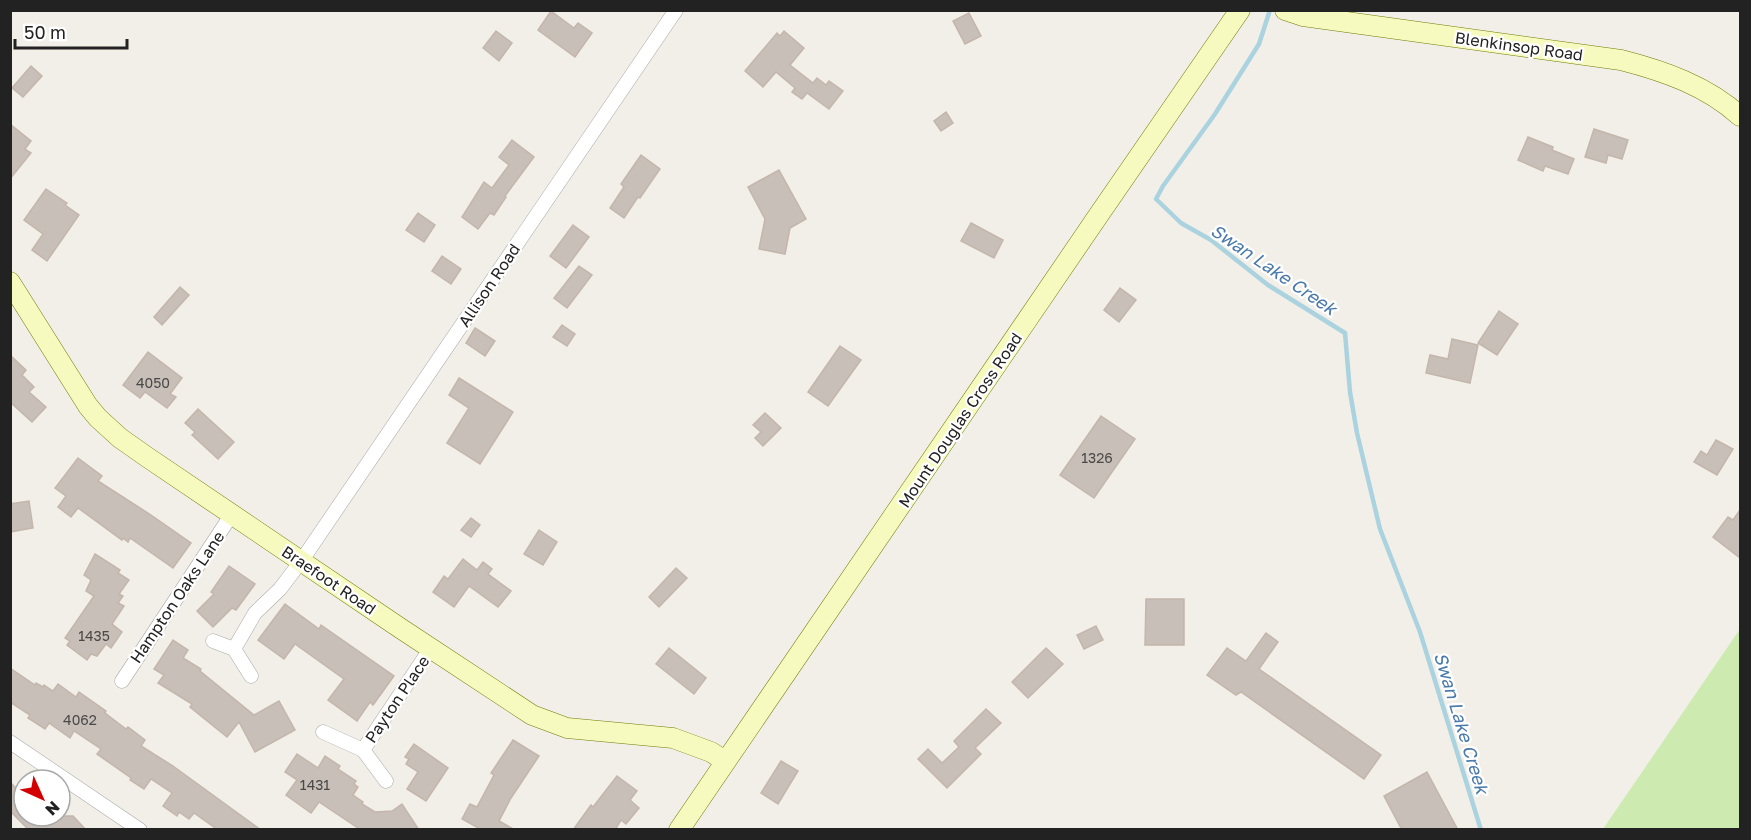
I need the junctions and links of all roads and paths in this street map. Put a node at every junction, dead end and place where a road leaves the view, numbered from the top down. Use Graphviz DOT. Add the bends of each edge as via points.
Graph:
graph roads {
  1 [pos="676,10"];
  2 [pos="1240,10"];
  3 [pos="1284,10"];
  4 [pos="1740,116"];
  5 [pos="10,282"];
  6 [pos="232,514"];
  7 [pos="302,560"];
  8 [pos="213,641"];
  9 [pos="431,648"];
  10 [pos="234,649"];
  11 [pos="251,676"];
  12 [pos="122,681"];
  13 [pos="323,732"];
  14 [pos="10,742"];
  15 [pos="363,750"];
  16 [pos="725,761"];
  17 [pos="386,781"];
  18 [pos="140,830"];
  19 [pos="679,830"];
  1 -- 7 [label="street, Allison Road"];
  2 -- 16 [label="street, Mount Douglas Cross Road"];
  3 -- 4 [label="street, Blenkinsop Road" via="1303,16 1620,60 1657,69 1689,83"];
  5 -- 6 [label="street, Braefoot Road" via="98,418 120,438"];
  6 -- 7 [label="street, Braefoot Road"];
  6 -- 12 [label="street, Hampton Oaks Lane"];
  7 -- 9 [label="street, Braefoot Road"];
  7 -- 10 [label="street, Allison Road" via="255,613"];
  8 -- 10 [label="street"];
  9 -- 15 [label="street, Payton Place"];
  9 -- 16 [label="street, Braefoot Road" via="532,715 549,722 567,728 673,738"];
  10 -- 11 [label="street"];
  13 -- 15 [label="street, Payton Place"];
  14 -- 18 [label="street"];
  15 -- 17 [label="street, Payton Place"];
  16 -- 19 [label="street, Mount Douglas Cross Road"];
}
